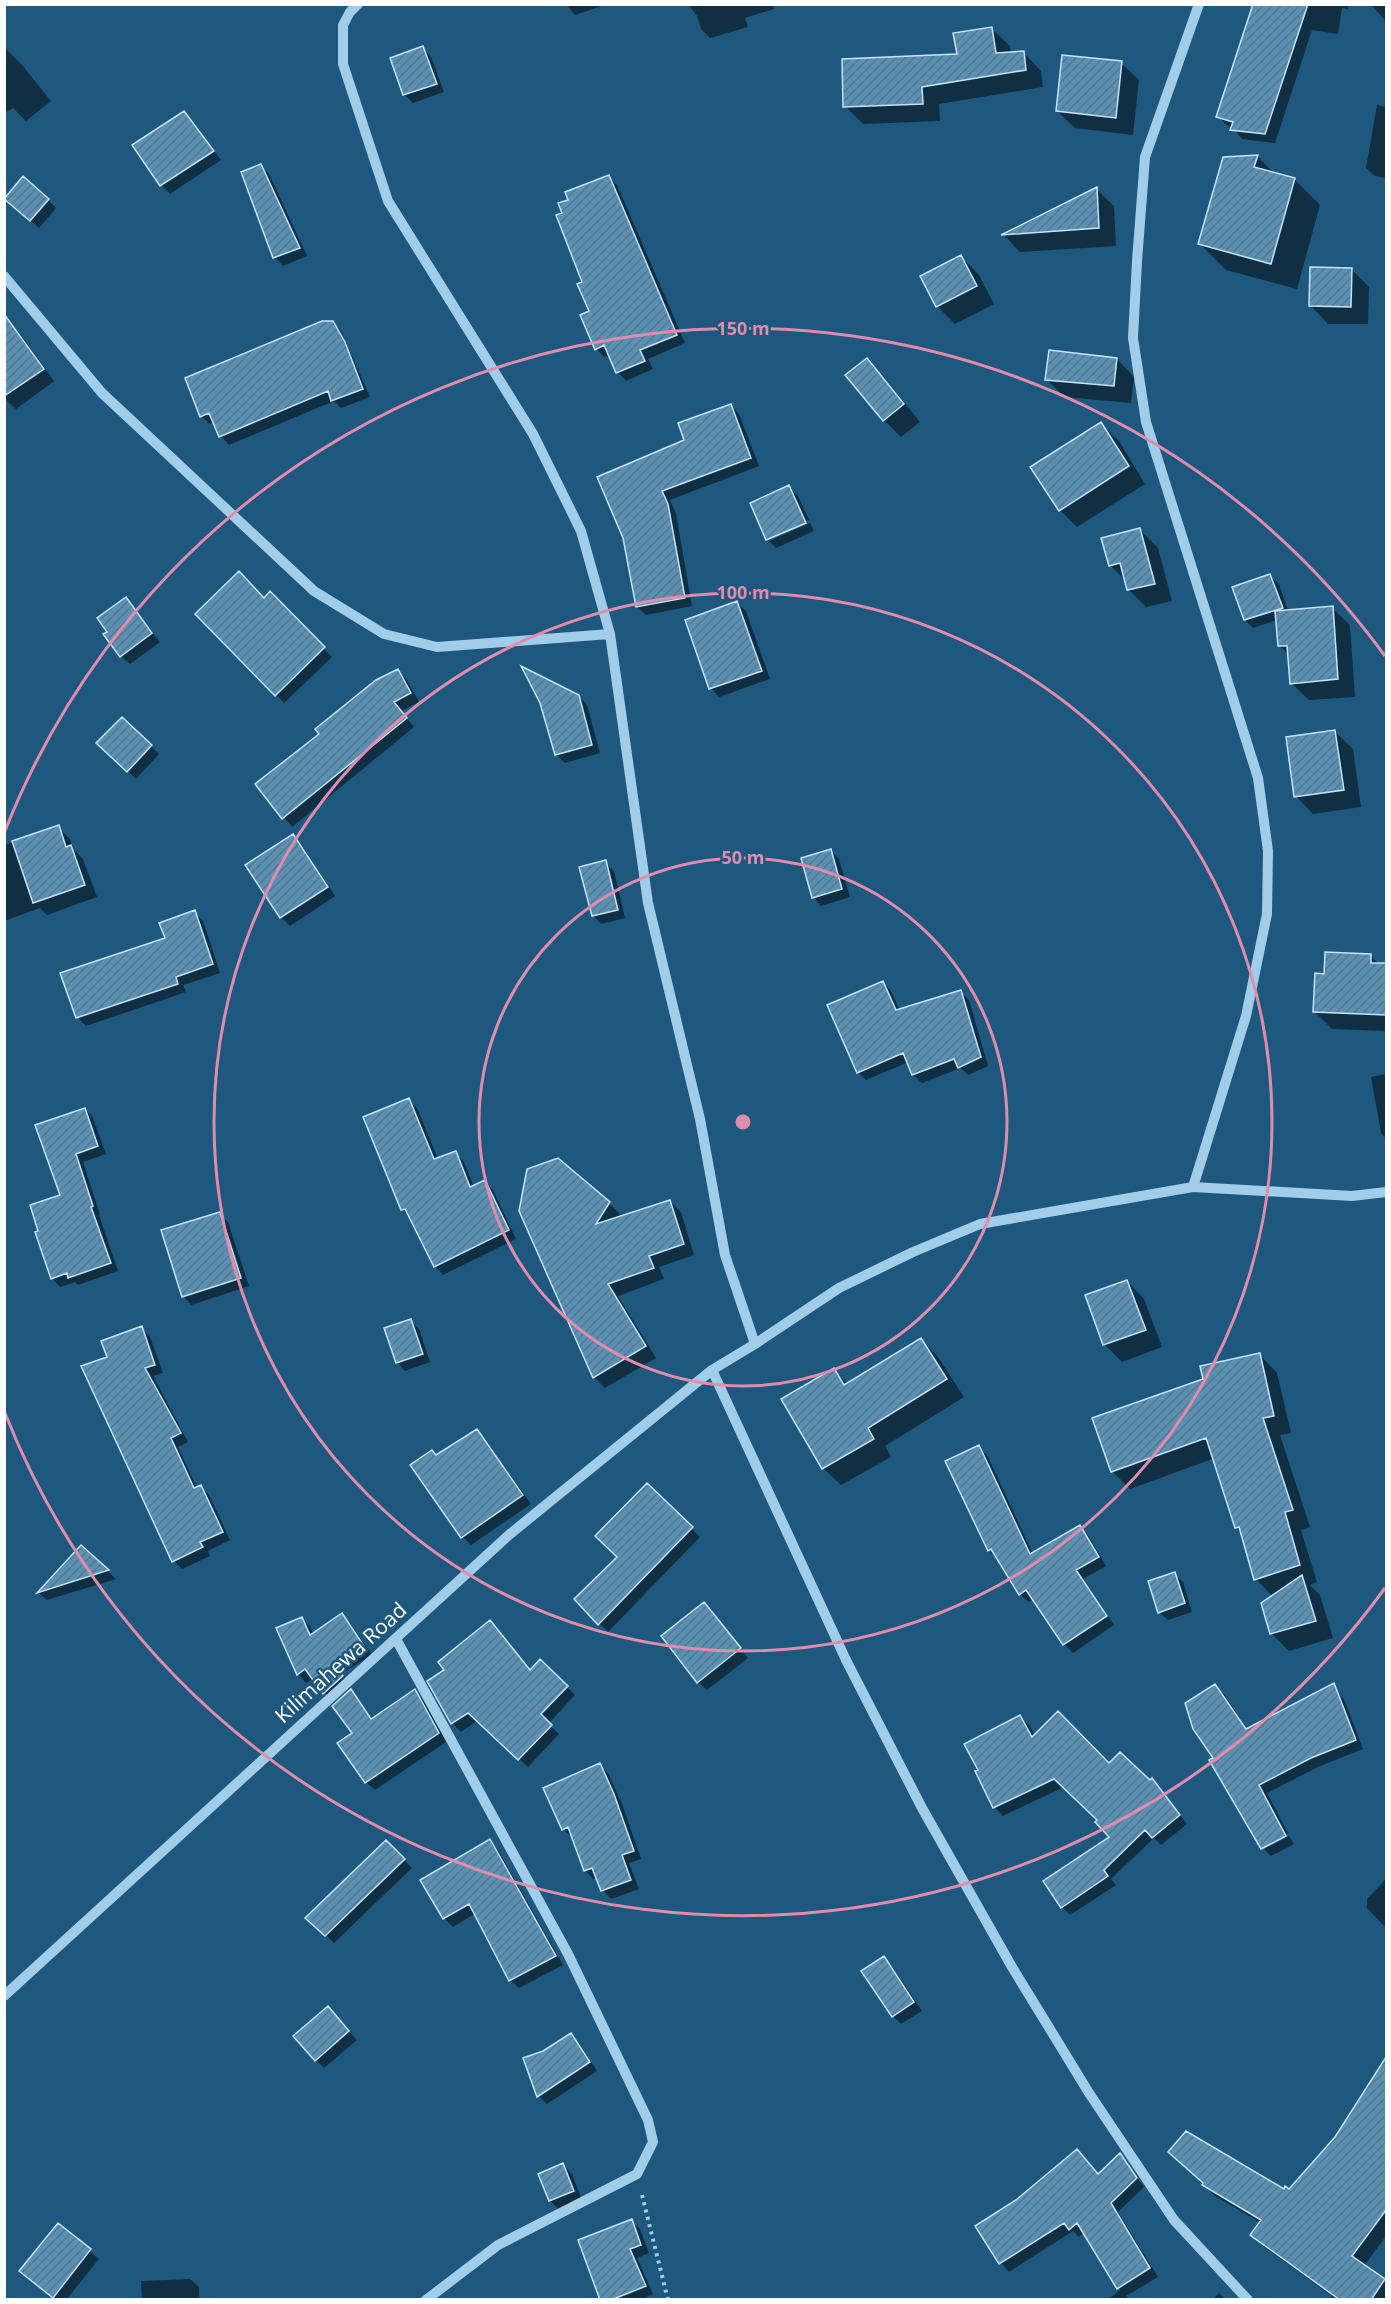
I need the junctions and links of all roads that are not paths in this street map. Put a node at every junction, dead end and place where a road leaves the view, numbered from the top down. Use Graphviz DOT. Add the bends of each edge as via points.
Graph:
graph roads {
  1 [pos="358,4"];
  2 [pos="1200,4"];
  3 [pos="4,276"];
  4 [pos="610,634"];
  5 [pos="1193,1187"];
  6 [pos="1386,1192"];
  7 [pos="755,1344"];
  8 [pos="712,1370"];
  9 [pos="396,1639"];
  10 [pos="4,1996"];
  11 [pos="426,2300"];
  12 [pos="1248,2300"];
  1 -- 4 [label="street" via="344,25 343,64 388,201 533,434 581,531"];
  2 -- 5 [label="street" via="1145,156 1133,338 1146,422 1258,778 1268,850 1267,914 1246,1016"];
  3 -- 4 [label="street" via="102,393 314,591 384,634 437,647"];
  4 -- 7 [label="street" via="648,903 700,1119 725,1255"];
  5 -- 6 [label="street, Kilimahewa Road" via="1352,1196"];
  5 -- 7 [label="street, Kilimahewa Road" via="981,1224 839,1288"];
  7 -- 8 [label="street, Kilimahewa Road"];
  8 -- 9 [label="street, Kilimahewa Road" via="510,1534"];
  8 -- 12 [label="street" via="846,1660 922,1808 1012,1967 1089,2093 1174,2220"];
  9 -- 10 [label="street, Kilimahewa Road"];
  9 -- 11 [label="street" via="568,1954 648,2120 653,2142 637,2174 498,2245"];
}
